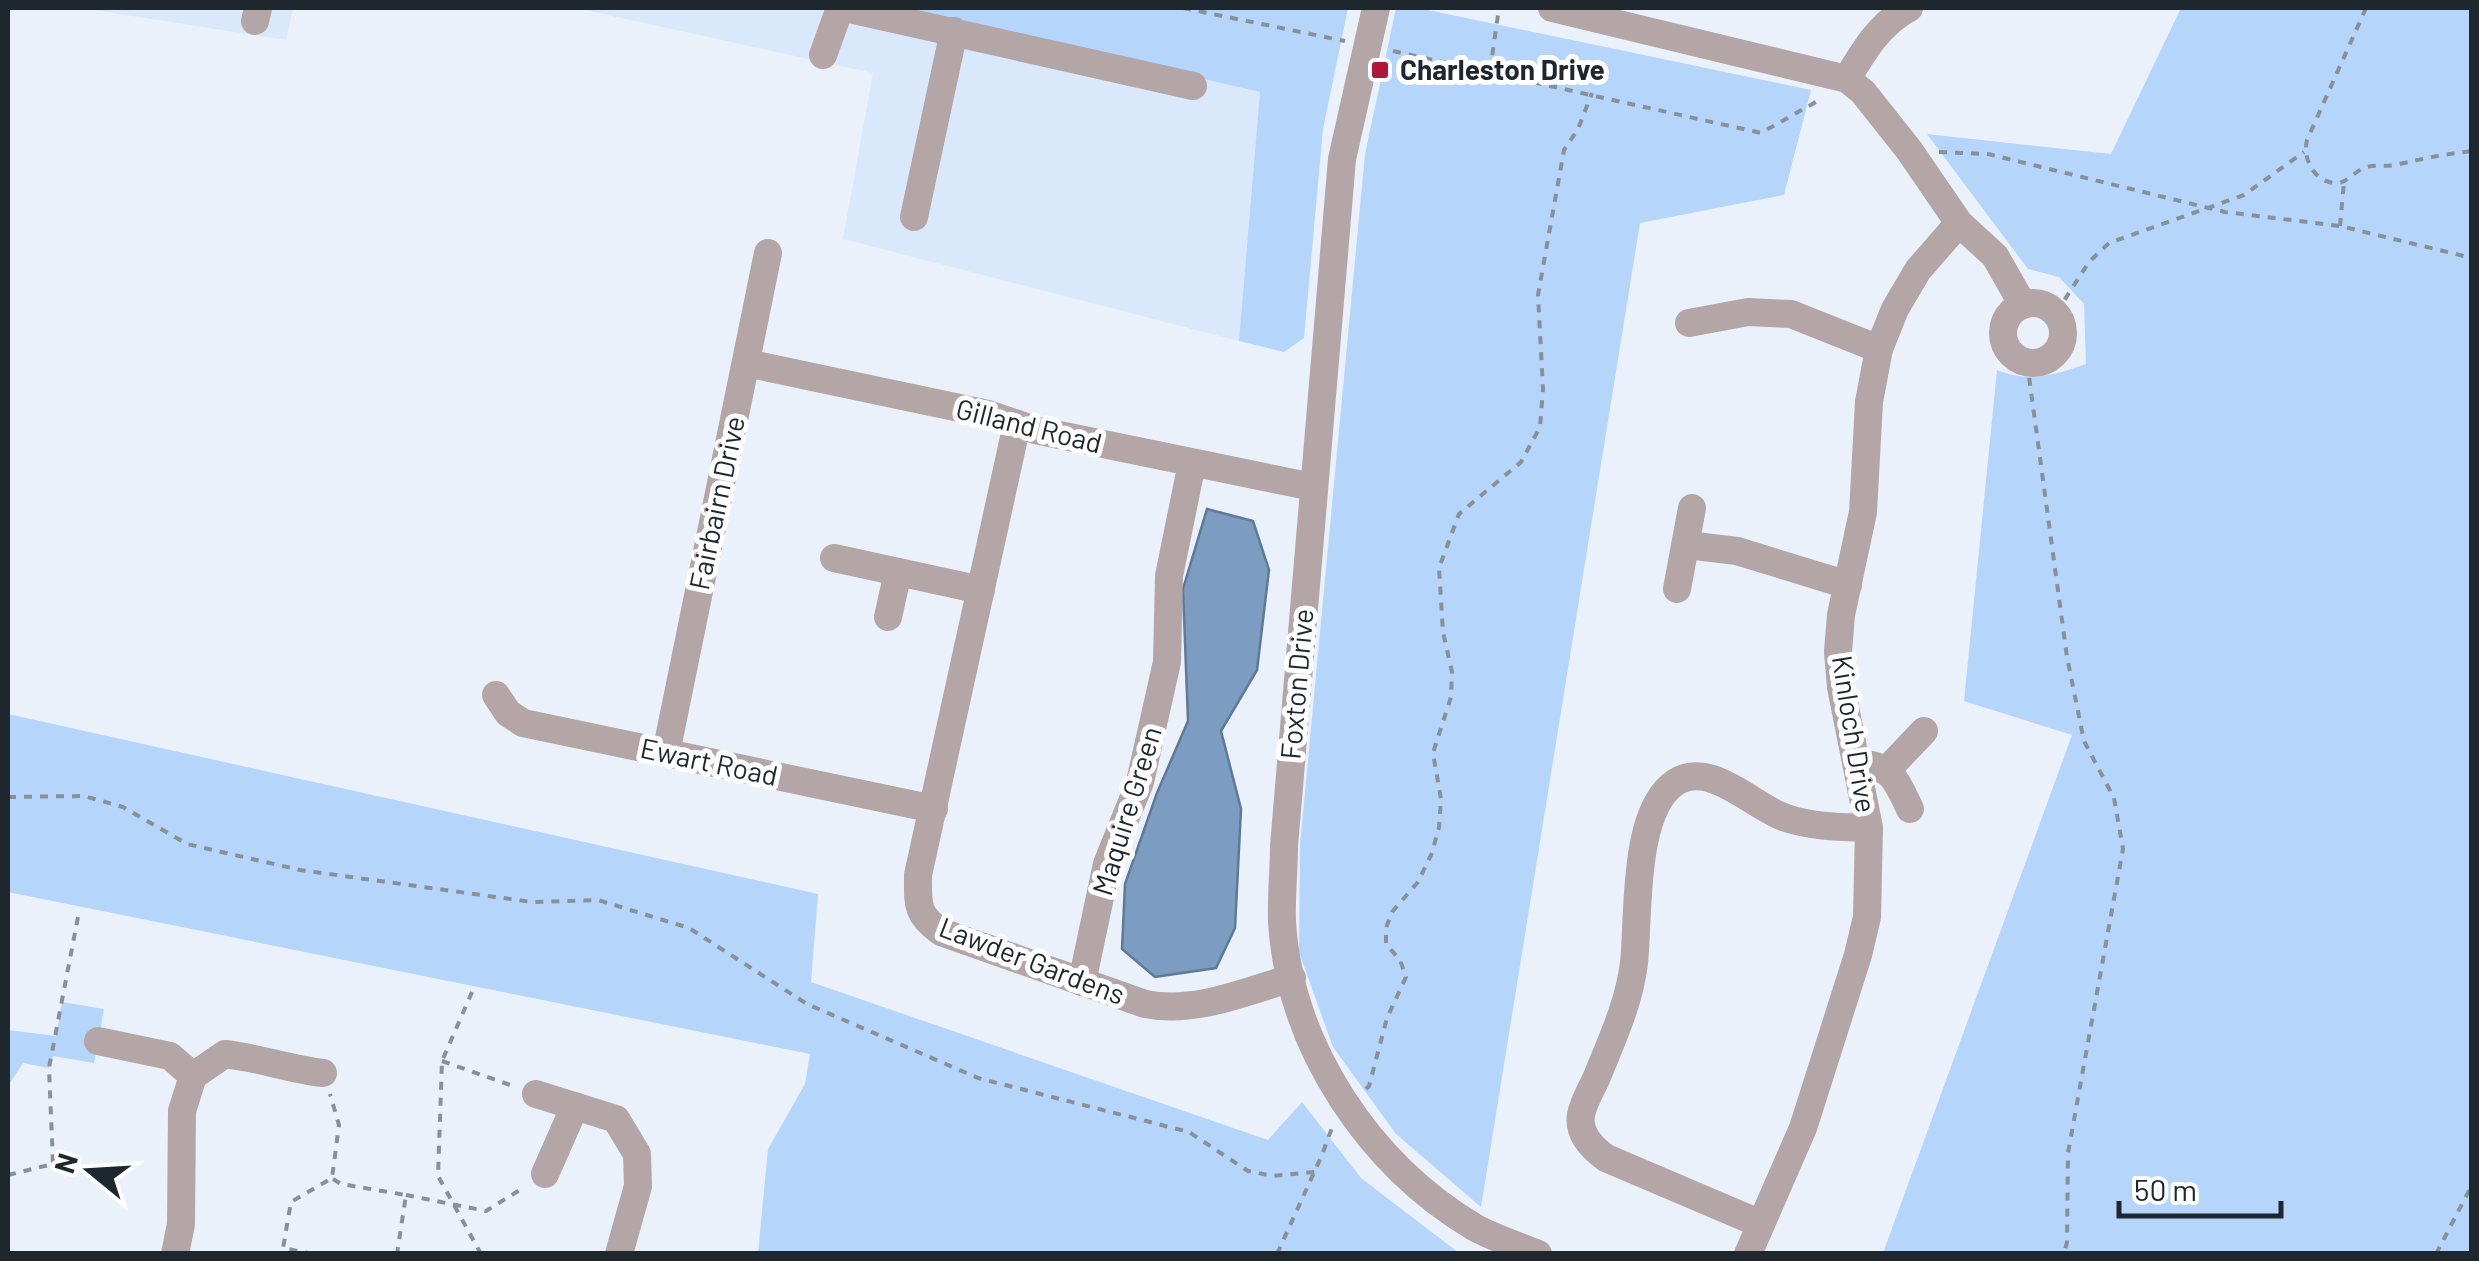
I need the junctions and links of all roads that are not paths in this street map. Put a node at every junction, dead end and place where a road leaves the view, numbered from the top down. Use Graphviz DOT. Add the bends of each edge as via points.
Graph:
graph roads {
  1 [pos="842,8"];
  2 [pos="1376,8"];
  3 [pos="1552,8"];
  4 [pos="1909,8"];
  5 [pos="954,31"];
  6 [pos="823,55"];
  7 [pos="1847,80"];
  8 [pos="1192,86"];
  9 [pos="914,216"];
  10 [pos="1959,223"];
  11 [pos="768,253"];
  12 [pos="2023,305"];
  13 [pos="1689,322"];
  14 [pos="1879,349"];
  15 [pos="746,363"];
  16 [pos="1016,424"];
  17 [pos="1192,462"];
  18 [pos="1313,487"];
  19 [pos="1692,508"];
  20 [pos="1687,545"];
  21 [pos="834,558"];
  22 [pos="898,572"];
  23 [pos="1848,585"];
  24 [pos="1677,589"];
  25 [pos="980,590"];
  26 [pos="888,617"];
  27 [pos="496,695"];
  28 [pos="1924,731"];
  29 [pos="666,753"];
  30 [pos="1857,763"];
  31 [pos="1887,770"];
  32 [pos="934,808"];
  33 [pos="1910,808"];
  34 [pos="1869,828"];
  35 [pos="1292,978"];
  36 [pos="1082,982"];
  37 [pos="98,1041"];
  38 [pos="324,1072"];
  39 [pos="193,1076"];
  40 [pos="536,1094"];
  41 [pos="575,1106"];
  42 [pos="545,1174"];
  43 [pos="1761,1224"];
  44 [pos="175,1254"];
  45 [pos="618,1254"];
  46 [pos="1538,1254"];
  47 [pos="1748,1254"];
  1 -- 5 [label="street"];
  1 -- 6 [label="street"];
  2 -- 18 [label="street, Foxton Drive" via="1342,159"];
  3 -- 7 [label="street"];
  4 -- 7 [label="street" via="1873,38"];
  5 -- 8 [label="street"];
  5 -- 9 [label="street"];
  7 -- 10 [label="street" via="1910,150"];
  10 -- 12 [label="street" via="1995,256"];
  10 -- 14 [label="street, Kinloch Drive" via="1918,270"];
  11 -- 15 [label="street, Fairbairn Drive"];
  12 -- 12 [label="street" via="2008,316 2003,335 2011,353 2028,362 2046,360 2063,330 2056,313 2041,304"];
  13 -- 14 [label="street" via="1779,312"];
  14 -- 23 [label="street, Kinloch Drive" via="1863,512"];
  15 -- 16 [label="street, Gilland Road"];
  15 -- 29 [label="street, Fairbairn Drive"];
  16 -- 17 [label="street, Gilland Road"];
  16 -- 25 [label="street, Lawder Gardens"];
  17 -- 18 [label="street, Gilland Road"];
  17 -- 36 [label="street, Maquire Green" via="1169,576 1168,662 1140,782 1107,864"];
  18 -- 35 [label="street, Foxton Drive" via="1284,846 1282,924"];
  19 -- 20 [label="street"];
  20 -- 23 [label="street" via="1737,551"];
  20 -- 24 [label="street"];
  21 -- 22 [label="street"];
  22 -- 25 [label="street"];
  22 -- 26 [label="street"];
  23 -- 30 [label="street, Kinloch Drive" via="1838,652"];
  25 -- 32 [label="street, Lawder Gardens"];
  27 -- 29 [label="street, Ewart Road" via="524,723"];
  28 -- 31 [label="street"];
  29 -- 32 [label="street, Ewart Road"];
  30 -- 31 [label="street"];
  30 -- 34 [label="street, Kinloch Drive"];
  31 -- 33 [label="street"];
  32 -- 36 [label="street, Lawder Gardens" via="918,876 925,920 941,932"];
  34 -- 43 [label="street, Kinloch Drive" via="1858,955 1802,1128"];
  34 -- 43 [label="street" via="1798,822 1694,774 1674,783 1651,816 1633,970 1581,1115 1583,1134 1606,1158"];
  35 -- 36 [label="street, Lawder Gardens" via="1190,1008 1145,1004"];
  35 -- 46 [label="street, Foxton Drive" via="1322,1066 1365,1132 1430,1196 1474,1227"];
  37 -- 39 [label="street" via="170,1056"];
  38 -- 39 [label="street" via="225,1054"];
  39 -- 44 [label="street" via="182,1111"];
  40 -- 41 [label="street"];
  41 -- 42 [label="street"];
  41 -- 45 [label="street" via="616,1119 637,1154 638,1186"];
  43 -- 47 [label="street, Kinloch Drive"];
}
